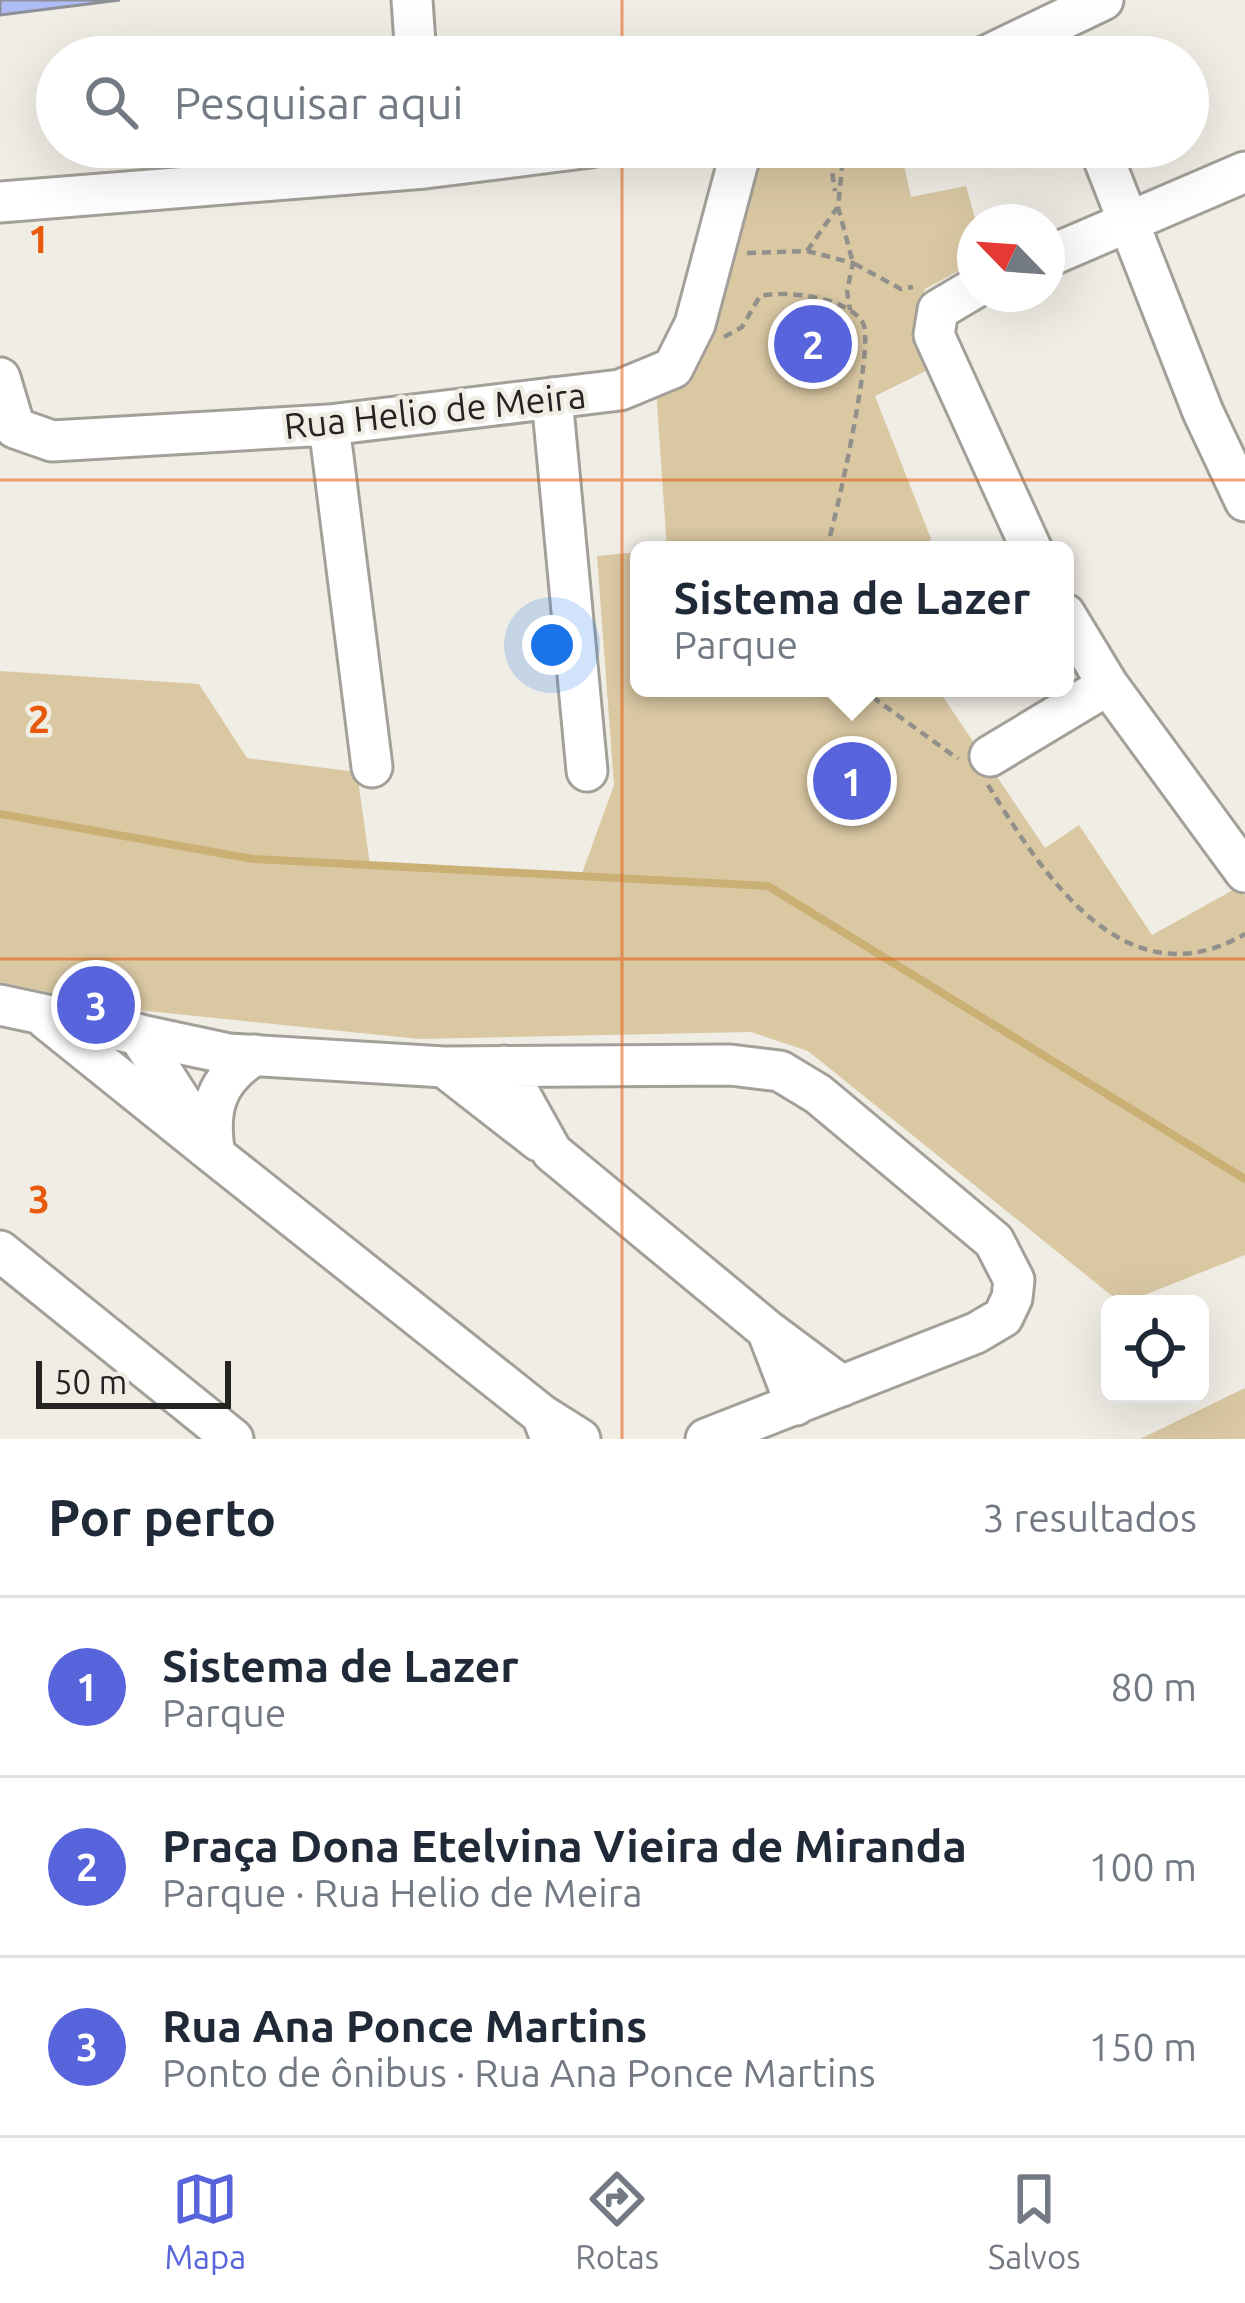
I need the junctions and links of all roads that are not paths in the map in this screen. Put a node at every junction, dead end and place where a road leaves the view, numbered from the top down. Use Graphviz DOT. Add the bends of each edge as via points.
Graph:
graph roads {
  1 [pos="412,0"];
  2 [pos="1103,0"];
  3 [pos="1052,27"];
  4 [pos="415,36"];
  5 [pos="320,168"];
  6 [pos="736,168"];
  7 [pos="1108,168"];
  8 [pos="1245,172"];
  9 [pos="0,202"];
  10 [pos="1128,225"];
  11 [pos="1065,250"];
  12 [pos="957,292"];
  13 [pos="0,378"];
  14 [pos="552,398"];
  15 [pos="329,425"];
  16 [pos="1245,501"];
  17 [pos="1028,541"];
  18 [pos="1074,629"];
  19 [pos="1108,685"];
  20 [pos="980,766"];
  21 [pos="372,767"];
  22 [pos="587,771"];
  23 [pos="1245,872"];
  24 [pos="18,1008"];
  25 [pos="138,1034"];
  26 [pos="255,1055"];
  27 [pos="504,1066"];
  28 [pos="578,1066"];
  29 [pos="443,1067"];
  30 [pos="552,1152"];
  31 [pos="215,1155"];
  32 [pos="0,1251"];
  33 [pos="766,1330"];
  34 [pos="842,1386"];
  35 [pos="796,1405"];
  36 [pos="547,1427"];
  37 [pos="233,1439"];
  38 [pos="580,1439"];
  39 [pos="706,1439"];
  1 -- 4 [label="street"];
  2 -- 3 [label="street"];
  5 -- 9 [label="street"];
  6 -- 14 [label="street, Rua Helio de Meira" via="695,324 673,368 620,390"];
  7 -- 10 [label="street"];
  8 -- 10 [label="street"];
  10 -- 11 [label="street"];
  10 -- 16 [label="street"];
  12 -- 17 [label="street" via="927,298 934,335"];
  13 -- 15 [label="street, Rua Helio de Meira" via="16,428 52,441"];
  14 -- 15 [label="street, Rua Helio de Meira"];
  14 -- 22 [label="street"];
  15 -- 21 [label="street"];
  18 -- 19 [label="street"];
  19 -- 20 [label="street"];
  19 -- 23 [label="street"];
  24 -- 25 [label="street"];
  24 -- 31 [label="street"];
  25 -- 26 [label="street"];
  25 -- 31 [label="street"];
  26 -- 29 [label="street"];
  26 -- 31 [label="street" via="214,1097 208,1119"];
  27 -- 28 [label="street"];
  27 -- 29 [label="street"];
  27 -- 30 [label="street"];
  28 -- 30 [label="street" via="547,1107"];
  28 -- 34 [label="street" via="780,1071 994,1240 1014,1280 1003,1317"];
  29 -- 30 [label="street"];
  30 -- 33 [label="street"];
  31 -- 36 [label="street"];
  32 -- 37 [label="street"];
  33 -- 34 [label="street"];
  33 -- 35 [label="street"];
  34 -- 35 [label="street"];
  35 -- 39 [label="street"];
  36 -- 38 [label="street"];
}
